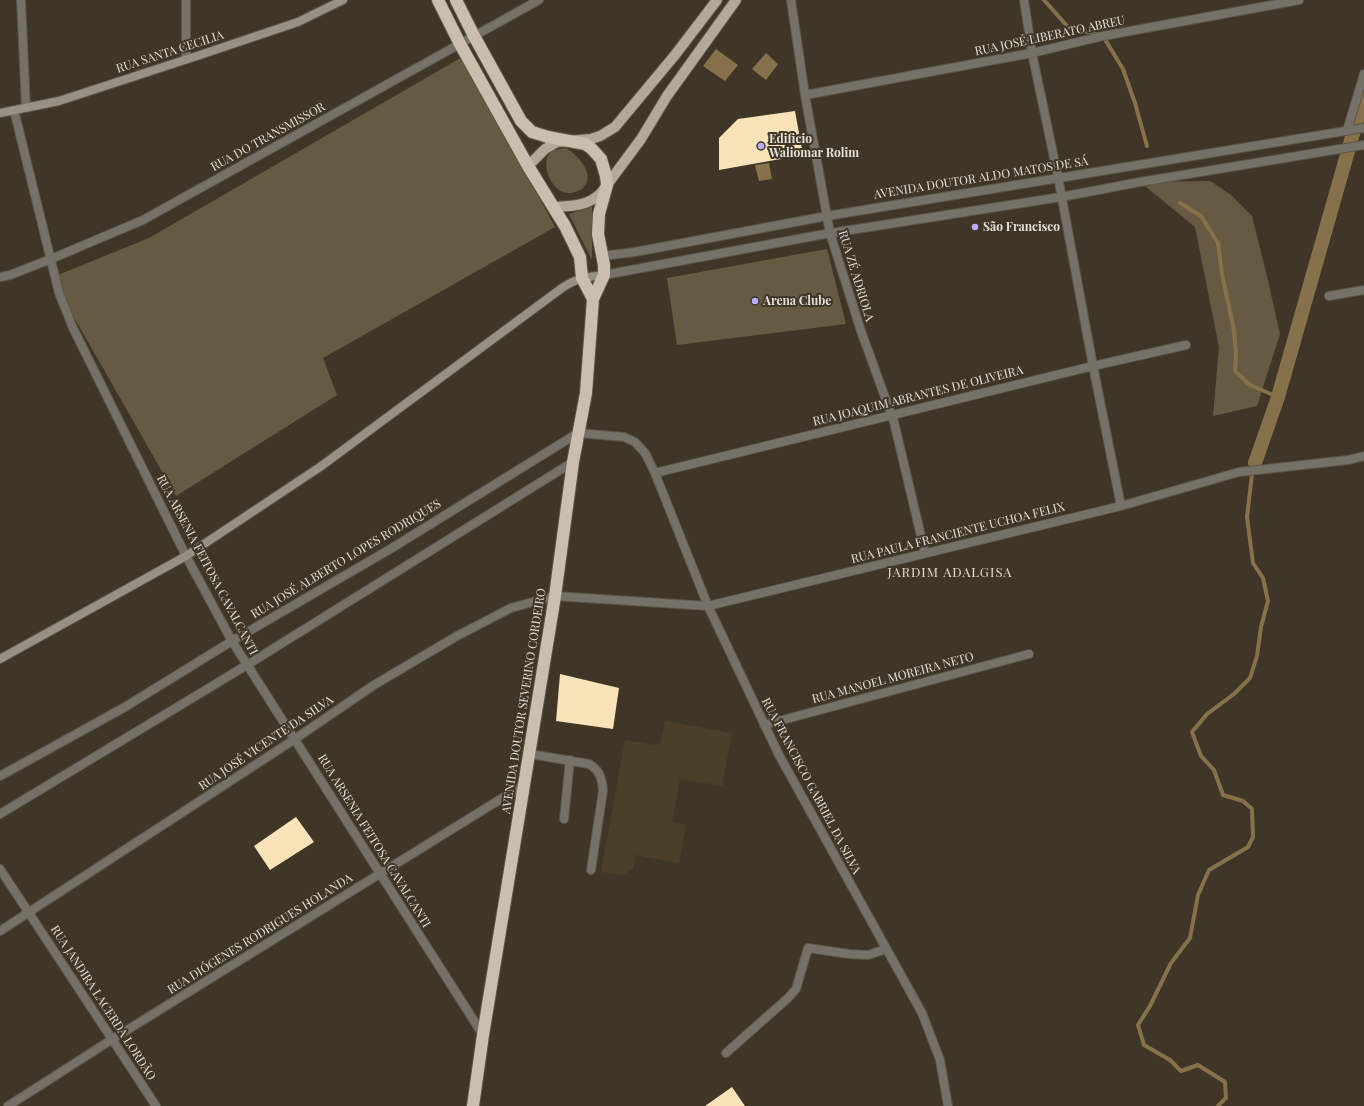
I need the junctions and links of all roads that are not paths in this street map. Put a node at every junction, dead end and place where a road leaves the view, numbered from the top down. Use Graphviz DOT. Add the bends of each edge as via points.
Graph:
graph roads {
  1 [pos="21,0"];
  2 [pos="186,0"];
  3 [pos="343,0"];
  4 [pos="438,0"];
  5 [pos="456,0"];
  6 [pos="539,0"];
  7 [pos="717,0"];
  8 [pos="736,0"];
  9 [pos="791,0"];
  10 [pos="1024,0"];
  11 [pos="1299,0"];
  12 [pos="474,36"];
  13 [pos="460,44"];
  14 [pos="1032,53"];
  15 [pos="186,59"];
  16 [pos="1364,74"];
  17 [pos="805,95"];
  18 [pos="26,108"];
  19 [pos="14,110"];
  20 [pos="0,113"];
  21 [pos="1364,128"];
  22 [pos="1349,130"];
  23 [pos="565,140"];
  24 [pos="1364,145"];
  25 [pos="528,166"];
  26 [pos="1058,177"];
  27 [pos="607,185"];
  28 [pos="1061,197"];
  29 [pos="555,207"];
  30 [pos="827,216"];
  31 [pos="830,233"];
  32 [pos="602,256"];
  33 [pos="51,259"];
  34 [pos="604,275"];
  35 [pos="0,277"];
  36 [pos="582,278"];
  37 [pos="1364,290"];
  38 [pos="1329,296"];
  39 [pos="593,299"];
  40 [pos="1186,345"];
  41 [pos="1093,366"];
  42 [pos="892,415"];
  43 [pos="578,433"];
  44 [pos="1364,456"];
  45 [pos="573,462"];
  46 [pos="655,473"];
  47 [pos="1121,506"];
  48 [pos="925,553"];
  49 [pos="186,556"];
  50 [pos="555,596"];
  51 [pos="708,606"];
  52 [pos="232,641"];
  53 [pos="1029,654"];
  54 [pos="0,659"];
  55 [pos="247,666"];
  56 [pos="764,725"];
  57 [pos="295,739"];
  58 [pos="530,754"];
  59 [pos="570,760"];
  60 [pos="0,776"];
  61 [pos="525,784"];
  62 [pos="0,814"];
  63 [pos="564,819"];
  64 [pos="0,869"];
  65 [pos="591,870"];
  66 [pos="380,874"];
  67 [pos="29,913"];
  68 [pos="0,931"];
  69 [pos="886,949"];
  70 [pos="483,1035"];
  71 [pos="112,1040"];
  72 [pos="726,1053"];
  73 [pos="8,1106"];
  74 [pos="156,1106"];
  75 [pos="473,1106"];
  76 [pos="948,1106"];
  1 -- 18 [label="street"];
  2 -- 15 [label="street"];
  3 -- 15 [label="street, RUA SANTA CECILIA" via="298,22"];
  4 -- 13 [label="highway"];
  5 -- 12 [label="highway"];
  6 -- 12 [label="street, RUA DO TRANSMISSOR"];
  7 -- 23 [label="main road" via="615,127 600,136"];
  8 -- 27 [label="main road"];
  9 -- 17 [label="street, RUA ZÉ ADRIOLA"];
  10 -- 14 [label="street"];
  11 -- 14 [label="street, RUA JOSÉ LIBERATO ABREU" via="1103,36"];
  12 -- 13 [label="street, RUA DO TRANSMISSOR"];
  12 -- 23 [label="highway" via="521,121 532,132"];
  13 -- 25 [label="highway"];
  13 -- 33 [label="street, RUA DO TRANSMISSOR" via="143,220"];
  14 -- 17 [label="street, RUA JOSÉ LIBERATO ABREU"];
  14 -- 26 [label="street"];
  15 -- 18 [label="street, RUA SANTA CECILIA" via="59,101"];
  16 -- 22 [label="street"];
  17 -- 30 [label="street, RUA ZÉ ADRIOLA"];
  18 -- 19 [label="street, RUA SANTA CECILIA"];
  19 -- 20 [label="street, RUA SANTA CECILIA"];
  19 -- 33 [label="street, RUA ARSENIA FEITOSA CAVALCANTI"];
  21 -- 22 [label="street, AVENIDA DOUTOR ALDO MATOS DE SÁ"];
  22 -- 26 [label="street, AVENIDA DOUTOR ALDO MATOS DE SÁ"];
  23 -- 25 [label="main road" via="549,145"];
  23 -- 27 [label="highway" via="585,144 596,153 604,166"];
  24 -- 28 [label="street"];
  25 -- 29 [label="highway"];
  26 -- 28 [label="street"];
  26 -- 30 [label="street, AVENIDA DOUTOR ALDO MATOS DE SÁ"];
  27 -- 29 [label="main road" via="595,200 588,203"];
  27 -- 32 [label="highway" via="599,214 598,234"];
  28 -- 31 [label="street"];
  28 -- 41 [label="street"];
  29 -- 36 [label="highway" via="580,257"];
  30 -- 31 [label="street, RUA ZÉ ADRIOLA"];
  30 -- 32 [label="street, AVENIDA DOUTOR ALDO MATOS DE SÁ"];
  31 -- 34 [label="street"];
  31 -- 42 [label="street, RUA ZÉ ADRIOLA" via="861,331"];
  32 -- 34 [label="highway"];
  33 -- 35 [label="street, RUA DO TRANSMISSOR"];
  33 -- 49 [label="street, RUA ARSENIA FEITOSA CAVALCANTI" via="59,293 73,328"];
  34 -- 36 [label="street"];
  34 -- 39 [label="highway, AVENIDA DOUTOR SEVERINO CORDEIRO"];
  36 -- 39 [label="highway"];
  36 -- 49 [label="street" via="562,288 320,467"];
  37 -- 38 [label="street"];
  39 -- 43 [label="highway, AVENIDA DOUTOR SEVERINO CORDEIRO" via="586,393"];
  40 -- 41 [label="street, RUA JOAQUIM ABRANTES DE OLIVEIRA"];
  41 -- 42 [label="street, RUA JOAQUIM ABRANTES DE OLIVEIRA"];
  41 -- 47 [label="street"];
  42 -- 46 [label="street, RUA JOAQUIM ABRANTES DE OLIVEIRA"];
  42 -- 48 [label="street, RUA ZÉ ADRIOLA"];
  43 -- 45 [label="highway, AVENIDA DOUTOR SEVERINO CORDEIRO"];
  43 -- 46 [label="street, RUA FRANCISCO GABRIEL DA SILVA" via="624,437 635,442 645,453"];
  43 -- 52 [label="street, RUA JOSÉ ALBERTO LOPES RODRIQUES" via="392,548"];
  44 -- 47 [label="street, RUA PAULA FRANCIENTE UCHOA FELIX" via="1239,472"];
  45 -- 50 [label="highway, AVENIDA DOUTOR SEVERINO CORDEIRO"];
  45 -- 55 [label="street"];
  46 -- 51 [label="street, RUA FRANCISCO GABRIEL DA SILVA"];
  47 -- 48 [label="street, RUA PAULA FRANCIENTE UCHOA FELIX"];
  48 -- 51 [label="street, RUA PAULA FRANCIENTE UCHOA FELIX"];
  49 -- 52 [label="street, RUA ARSENIA FEITOSA CAVALCANTI"];
  49 -- 54 [label="street"];
  50 -- 51 [label="street, RUA PAULA FRANCIENTE UCHOA FELIX"];
  50 -- 57 [label="street, RUA JOSÉ VICENTE DA SILVA" via="511,608 457,636 374,685"];
  50 -- 58 [label="highway, AVENIDA DOUTOR SEVERINO CORDEIRO"];
  51 -- 56 [label="street, RUA FRANCISCO GABRIEL DA SILVA"];
  52 -- 55 [label="street, RUA ARSENIA FEITOSA CAVALCANTI"];
  52 -- 60 [label="street, RUA JOSÉ ALBERTO LOPES RODRIQUES" via="126,707"];
  53 -- 56 [label="street, RUA MANOEL MOREIRA NETO"];
  55 -- 57 [label="street, RUA ARSENIA FEITOSA CAVALCANTI"];
  55 -- 62 [label="street"];
  56 -- 69 [label="street, RUA FRANCISCO GABRIEL DA SILVA"];
  57 -- 66 [label="street, RUA ARSENIA FEITOSA CAVALCANTI"];
  57 -- 67 [label="street, RUA JOSÉ VICENTE DA SILVA"];
  58 -- 59 [label="street"];
  58 -- 61 [label="highway, AVENIDA DOUTOR SEVERINO CORDEIRO"];
  59 -- 63 [label="street"];
  59 -- 65 [label="street" via="589,764 596,768 602,778 603,791"];
  61 -- 66 [label="street, RUA DIÓGENES RODRIGUES HOLANDA"];
  61 -- 70 [label="highway, AVENIDA DOUTOR SEVERINO CORDEIRO"];
  64 -- 67 [label="street, RUA JANDIRA LACERDA LORDÃO"];
  66 -- 70 [label="street, RUA ARSENIA FEITOSA CAVALCANTI"];
  66 -- 71 [label="street, RUA DIÓGENES RODRIGUES HOLANDA"];
  67 -- 68 [label="street, RUA JOSÉ VICENTE DA SILVA"];
  67 -- 71 [label="street, RUA JANDIRA LACERDA LORDÃO"];
  69 -- 72 [label="street" via="868,955 808,948 796,989"];
  69 -- 76 [label="street, RUA FRANCISCO GABRIEL DA SILVA" via="922,1013 940,1060"];
  70 -- 75 [label="highway, AVENIDA DOUTOR SEVERINO CORDEIRO"];
  71 -- 73 [label="street, RUA DIÓGENES RODRIGUES HOLANDA"];
  71 -- 74 [label="street, RUA JANDIRA LACERDA LORDÃO"];
}
